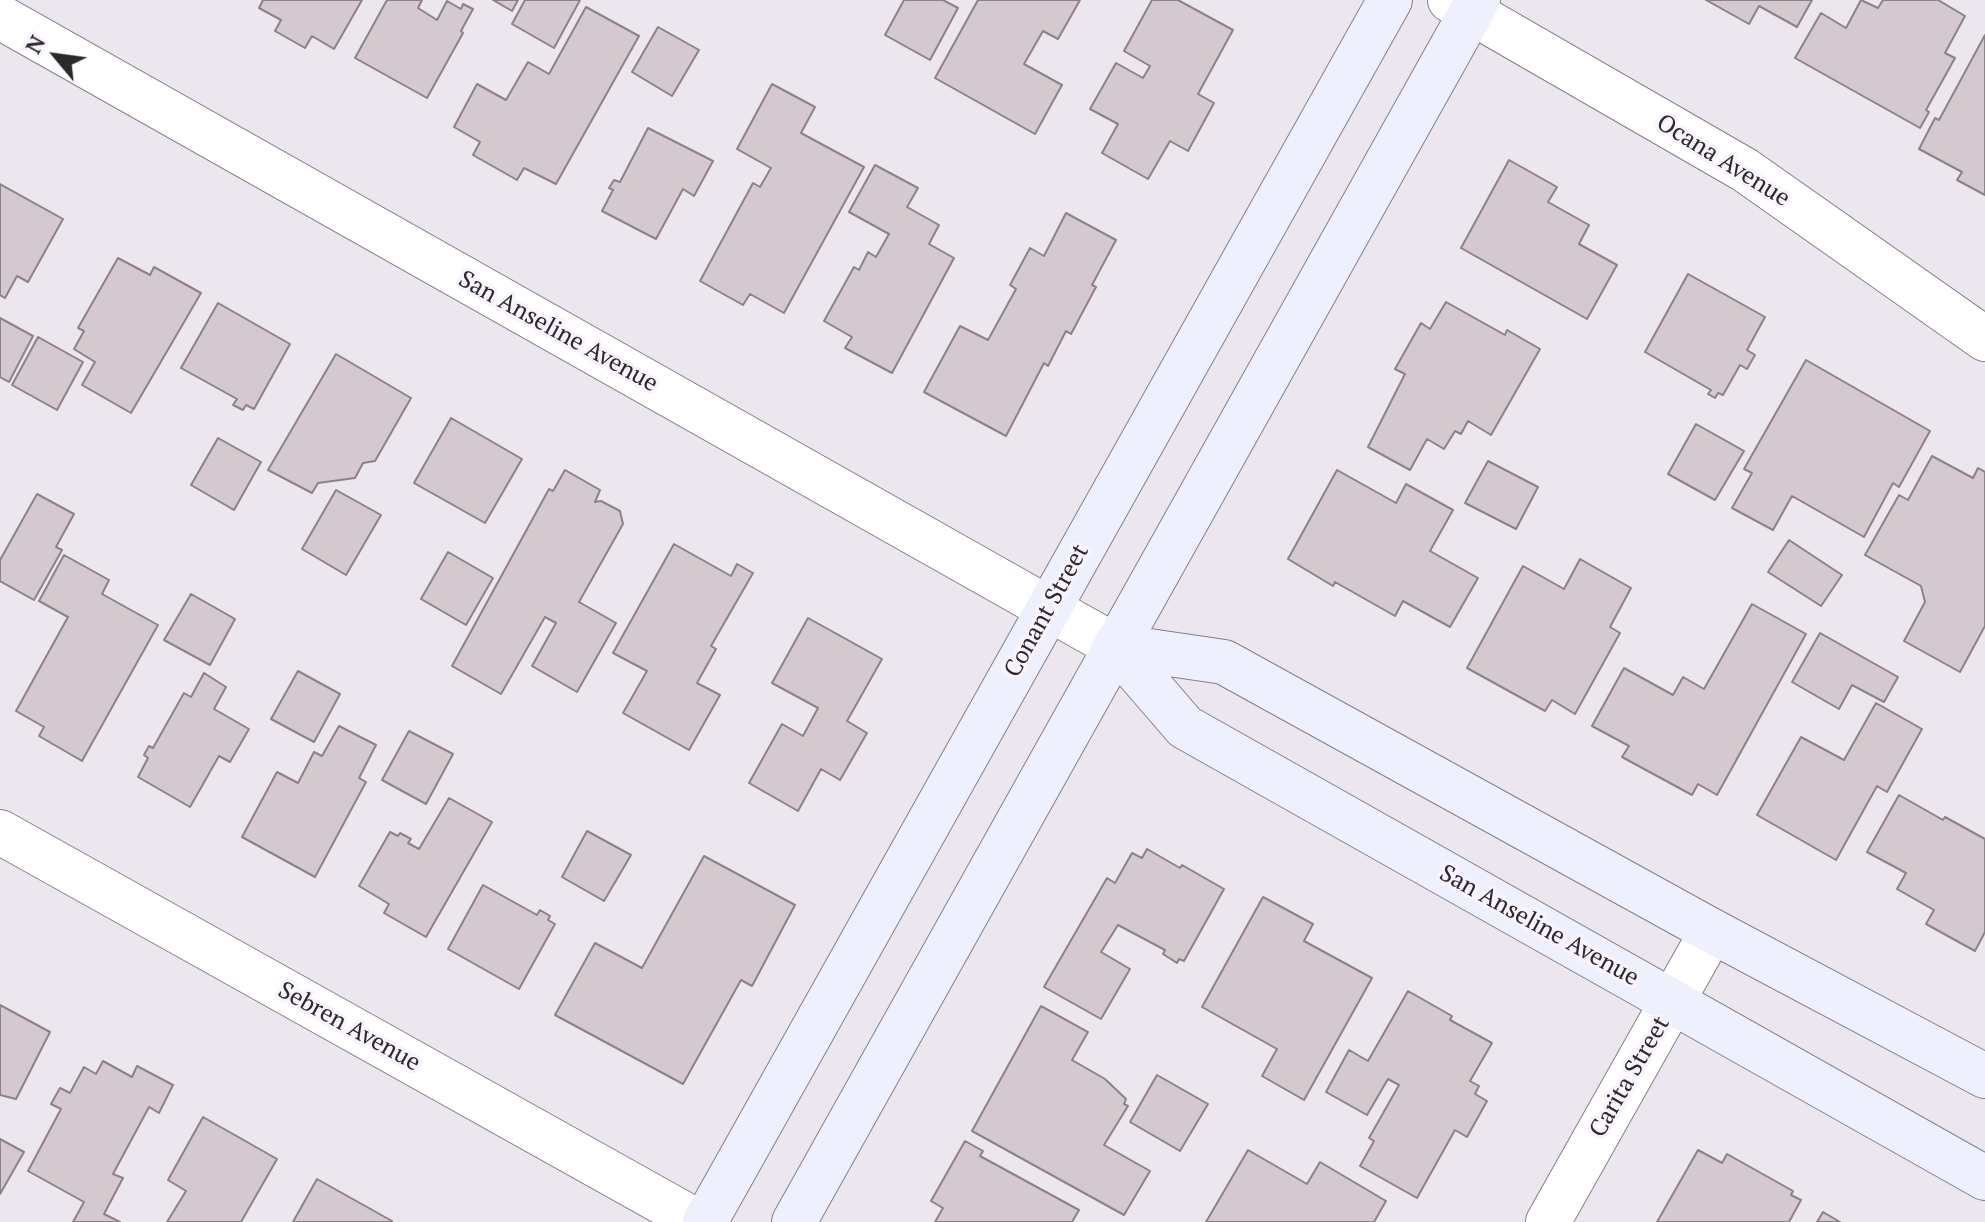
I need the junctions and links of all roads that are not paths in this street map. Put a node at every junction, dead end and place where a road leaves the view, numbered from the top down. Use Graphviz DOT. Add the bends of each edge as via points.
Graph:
graph roads {
  1 [pos="1390,0"];
  2 [pos="1466,4"];
  3 [pos="0,17"];
  4 [pos="1985,339"];
  5 [pos="1048,609"];
  6 [pos="1115,646"];
  7 [pos="0,832"];
  8 [pos="1712,931"];
  9 [pos="1673,1002"];
  10 [pos="1985,1076"];
  11 [pos="1985,1178"];
  12 [pos="698,1222"];
  13 [pos="705,1222"];
  14 [pos="794,1222"];
  15 [pos="1548,1222"];
  1 -- 5 [label="street, Conant Street"];
  2 -- 4 [label="street, Ocana Avenue" via="1745,170"];
  2 -- 6 [label="street"];
  3 -- 5 [label="street, San Anseline Avenue"];
  5 -- 6 [label="street, San Anseline Avenue"];
  5 -- 13 [label="street, Conant Street"];
  6 -- 8 [label="street, San Anseline Avenue" via="1224,662"];
  6 -- 9 [label="street, San Anseline Avenue" via="1185,727"];
  6 -- 14 [label="street"];
  7 -- 12 [label="street, Sebren Avenue"];
  8 -- 9 [label="street, Carita Street"];
  8 -- 10 [label="street, San Anseline Avenue"];
  9 -- 11 [label="street, San Anseline Avenue"];
  9 -- 15 [label="street, Carita Street"];
}
